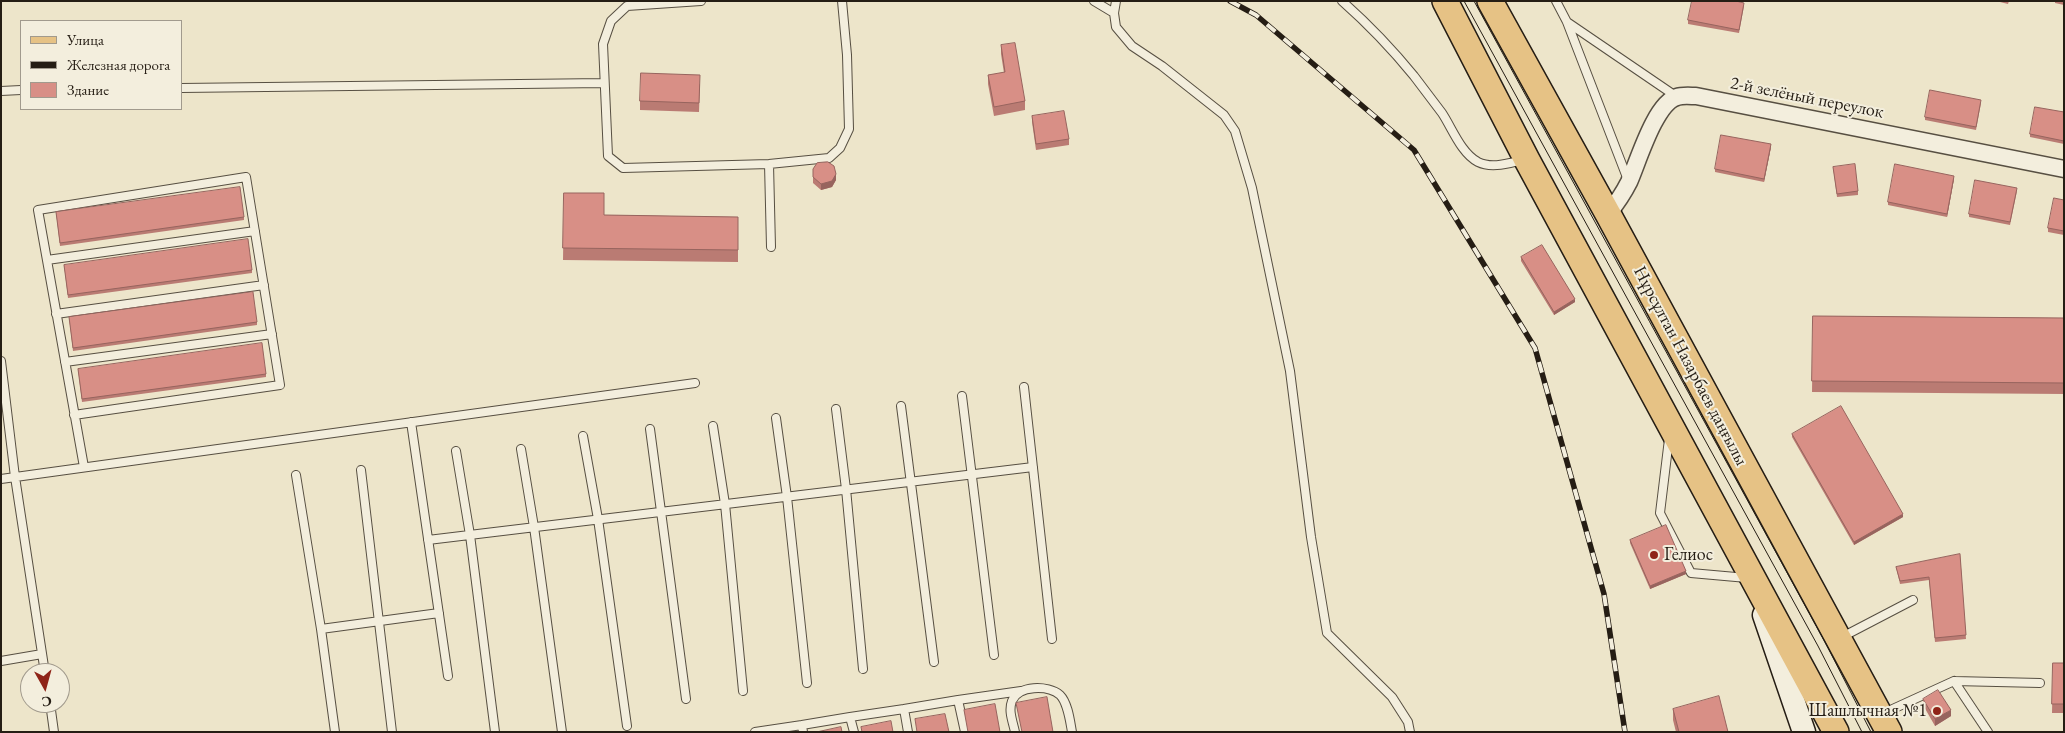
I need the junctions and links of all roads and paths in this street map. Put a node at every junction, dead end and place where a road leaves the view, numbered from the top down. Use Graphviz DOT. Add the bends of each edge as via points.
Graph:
graph roads {
  1 [pos="701,1"];
  2 [pos="842,1"];
  3 [pos="1094,1"];
  4 [pos="1116,1"];
  5 [pos="1342,1"];
  6 [pos="1445,1"];
  7 [pos="1490,1"];
  8 [pos="1556,1"];
  9 [pos="1114,12"];
  10 [pos="1567,22"];
  11 [pos="604,83"];
  12 [pos="182,88"];
  13 [pos="1,90"];
  14 [pos="20,90"];
  15 [pos="1677,96"];
  16 [pos="1527,160"];
  17 [pos="769,164"];
  18 [pos="2064,169"];
  19 [pos="1629,182"];
  20 [pos="1608,214"];
  21 [pos="255,231"];
  22 [pos="771,247"];
  23 [pos="47,260"];
  24 [pos="264,285"];
  25 [pos="56,314"];
  26 [pos="272,334"];
  27 [pos="1,361"];
  28 [pos="65,362"];
  29 [pos="695,383"];
  30 [pos="1024,387"];
  31 [pos="962,396"];
  32 [pos="901,406"];
  33 [pos="836,409"];
  34 [pos="74,415"];
  35 [pos="776,418"];
  36 [pos="411,422"];
  37 [pos="1671,424"];
  38 [pos="713,426"];
  39 [pos="650,429"];
  40 [pos="583,436"];
  41 [pos="521,449"];
  42 [pos="456,451"];
  43 [pos="84,467"];
  44 [pos="1033,467"];
  45 [pos="361,470"];
  46 [pos="972,474"];
  47 [pos="296,475"];
  48 [pos="15,477"];
  49 [pos="1,479"];
  50 [pos="910,482"];
  51 [pos="846,489"];
  52 [pos="786,496"];
  53 [pos="725,504"];
  54 [pos="660,512"];
  55 [pos="598,519"];
  56 [pos="534,527"];
  57 [pos="470,535"];
  58 [pos="428,540"];
  59 [pos="1752,578"];
  60 [pos="1913,600"];
  61 [pos="439,613"];
  62 [pos="380,621"];
  63 [pos="321,629"];
  64 [pos="1052,639"];
  65 [pos="1838,639"];
  66 [pos="42,654"];
  67 [pos="994,655"];
  68 [pos="1,660"];
  69 [pos="934,662"];
  70 [pos="43,663"];
  71 [pos="863,668"];
  72 [pos="448,676"];
  73 [pos="1954,681"];
  74 [pos="807,683"];
  75 [pos="2040,683"];
  76 [pos="743,691"];
  77 [pos="1022,691"];
  78 [pos="686,699"];
  79 [pos="958,700"];
  80 [pos="904,709"];
  81 [pos="51,713"];
  82 [pos="850,717"];
  83 [pos="1884,723"];
  84 [pos="627,726"];
  85 [pos="802,729"];
  86 [pos="54,732"];
  87 [pos="335,732"];
  88 [pos="392,732"];
  89 [pos="495,732"];
  90 [pos="562,732"];
  91 [pos="755,732"];
  92 [pos="854,732"];
  93 [pos="908,732"];
  94 [pos="965,732"];
  95 [pos="1015,732"];
  96 [pos="1072,732"];
  97 [pos="1410,732"];
  98 [pos="1804,732"];
  99 [pos="1836,732"];
  100 [pos="1988,732"];
  1 -- 11 [label="lane" via="627,6 610,22 603,44"];
  2 -- 17 [label="lane" via="849,129 840,148 829,158"];
  3 -- 9 [label="lane"];
  4 -- 9 [label="lane"];
  5 -- 16 [label="lane" via="1364,20 1412,75 1469,155 1487,165"];
  6 -- 16 [label="main road"];
  7 -- 20 [label="main road, Нұрсұлтан Назарбаев даңғылы"];
  8 -- 10 [label="lane"];
  9 -- 97 [label="lane" via="1116,27 1132,46 1224,115 1235,131 1252,188 1290,371 1311,537 1328,632 1392,698 1408,722"];
  10 -- 15 [label="lane"];
  10 -- 19 [label="lane"];
  11 -- 12 [label="lane"];
  11 -- 17 [label="lane" via="608,156 623,168"];
  13 -- 14 [label="lane"];
  15 -- 18 [label="street, 2-й зелёный переулок" via="1696,96"];
  15 -- 19 [label="street" via="1658,116"];
  16 -- 37 [label="main road"];
  17 -- 22 [label="lane"];
  19 -- 20 [label="street"];
  20 -- 65 [label="main road, Нұрсұлтан Назарбаев даңғылы"];
  21 -- 23 [label="lane"];
  21 -- 23 [label="lane" via="246,178 38,210"];
  21 -- 24 [label="lane"];
  23 -- 25 [label="lane"];
  24 -- 25 [label="lane"];
  24 -- 26 [label="lane"];
  25 -- 28 [label="lane"];
  26 -- 28 [label="lane"];
  26 -- 34 [label="lane" via="280,385"];
  27 -- 48 [label="lane"];
  28 -- 34 [label="lane"];
  29 -- 36 [label="lane"];
  30 -- 44 [label="lane"];
  31 -- 46 [label="lane"];
  32 -- 50 [label="lane"];
  33 -- 51 [label="lane"];
  34 -- 43 [label="lane"];
  35 -- 52 [label="lane"];
  36 -- 43 [label="lane"];
  36 -- 58 [label="lane"];
  37 -- 59 [label="main road"];
  37 -- 59 [label="lane" via="1660,513 1692,573"];
  38 -- 53 [label="lane"];
  39 -- 54 [label="lane"];
  40 -- 55 [label="lane"];
  41 -- 56 [label="lane"];
  42 -- 57 [label="lane"];
  43 -- 48 [label="lane"];
  44 -- 46 [label="lane"];
  44 -- 64 [label="lane"];
  45 -- 62 [label="lane"];
  46 -- 50 [label="lane"];
  46 -- 67 [label="lane"];
  47 -- 63 [label="lane"];
  48 -- 49 [label="lane"];
  48 -- 66 [label="lane"];
  50 -- 51 [label="lane"];
  50 -- 69 [label="lane"];
  51 -- 52 [label="lane"];
  51 -- 71 [label="lane"];
  52 -- 53 [label="lane"];
  52 -- 74 [label="lane"];
  53 -- 54 [label="lane"];
  53 -- 76 [label="lane"];
  54 -- 55 [label="lane"];
  54 -- 78 [label="lane"];
  55 -- 56 [label="lane"];
  55 -- 84 [label="lane"];
  56 -- 57 [label="lane"];
  56 -- 90 [label="lane"];
  57 -- 58 [label="lane"];
  57 -- 89 [label="lane"];
  58 -- 61 [label="lane"];
  59 -- 98 [label="main road"];
  59 -- 99 [label="main road"];
  60 -- 65 [label="lane"];
  61 -- 62 [label="lane"];
  61 -- 72 [label="lane"];
  62 -- 63 [label="lane"];
  62 -- 88 [label="lane"];
  63 -- 87 [label="lane"];
  65 -- 83 [label="main road, Нұрсұлтан Назарбаев даңғылы"];
  66 -- 68 [label="lane"];
  66 -- 70 [label="lane"];
  73 -- 75 [label="lane"];
  73 -- 83 [label="lane"];
  73 -- 100 [label="lane"];
  77 -- 79 [label="lane"];
  77 -- 95 [label="lane" via="1013,699 1010,709"];
  77 -- 96 [label="lane" via="1047,688 1061,696"];
  79 -- 80 [label="lane"];
  79 -- 94 [label="lane"];
  80 -- 82 [label="lane"];
  80 -- 93 [label="lane"];
  81 -- 86 [label="lane"];
  82 -- 85 [label="lane"];
  82 -- 92 [label="lane"];
  85 -- 91 [label="lane"];
}
